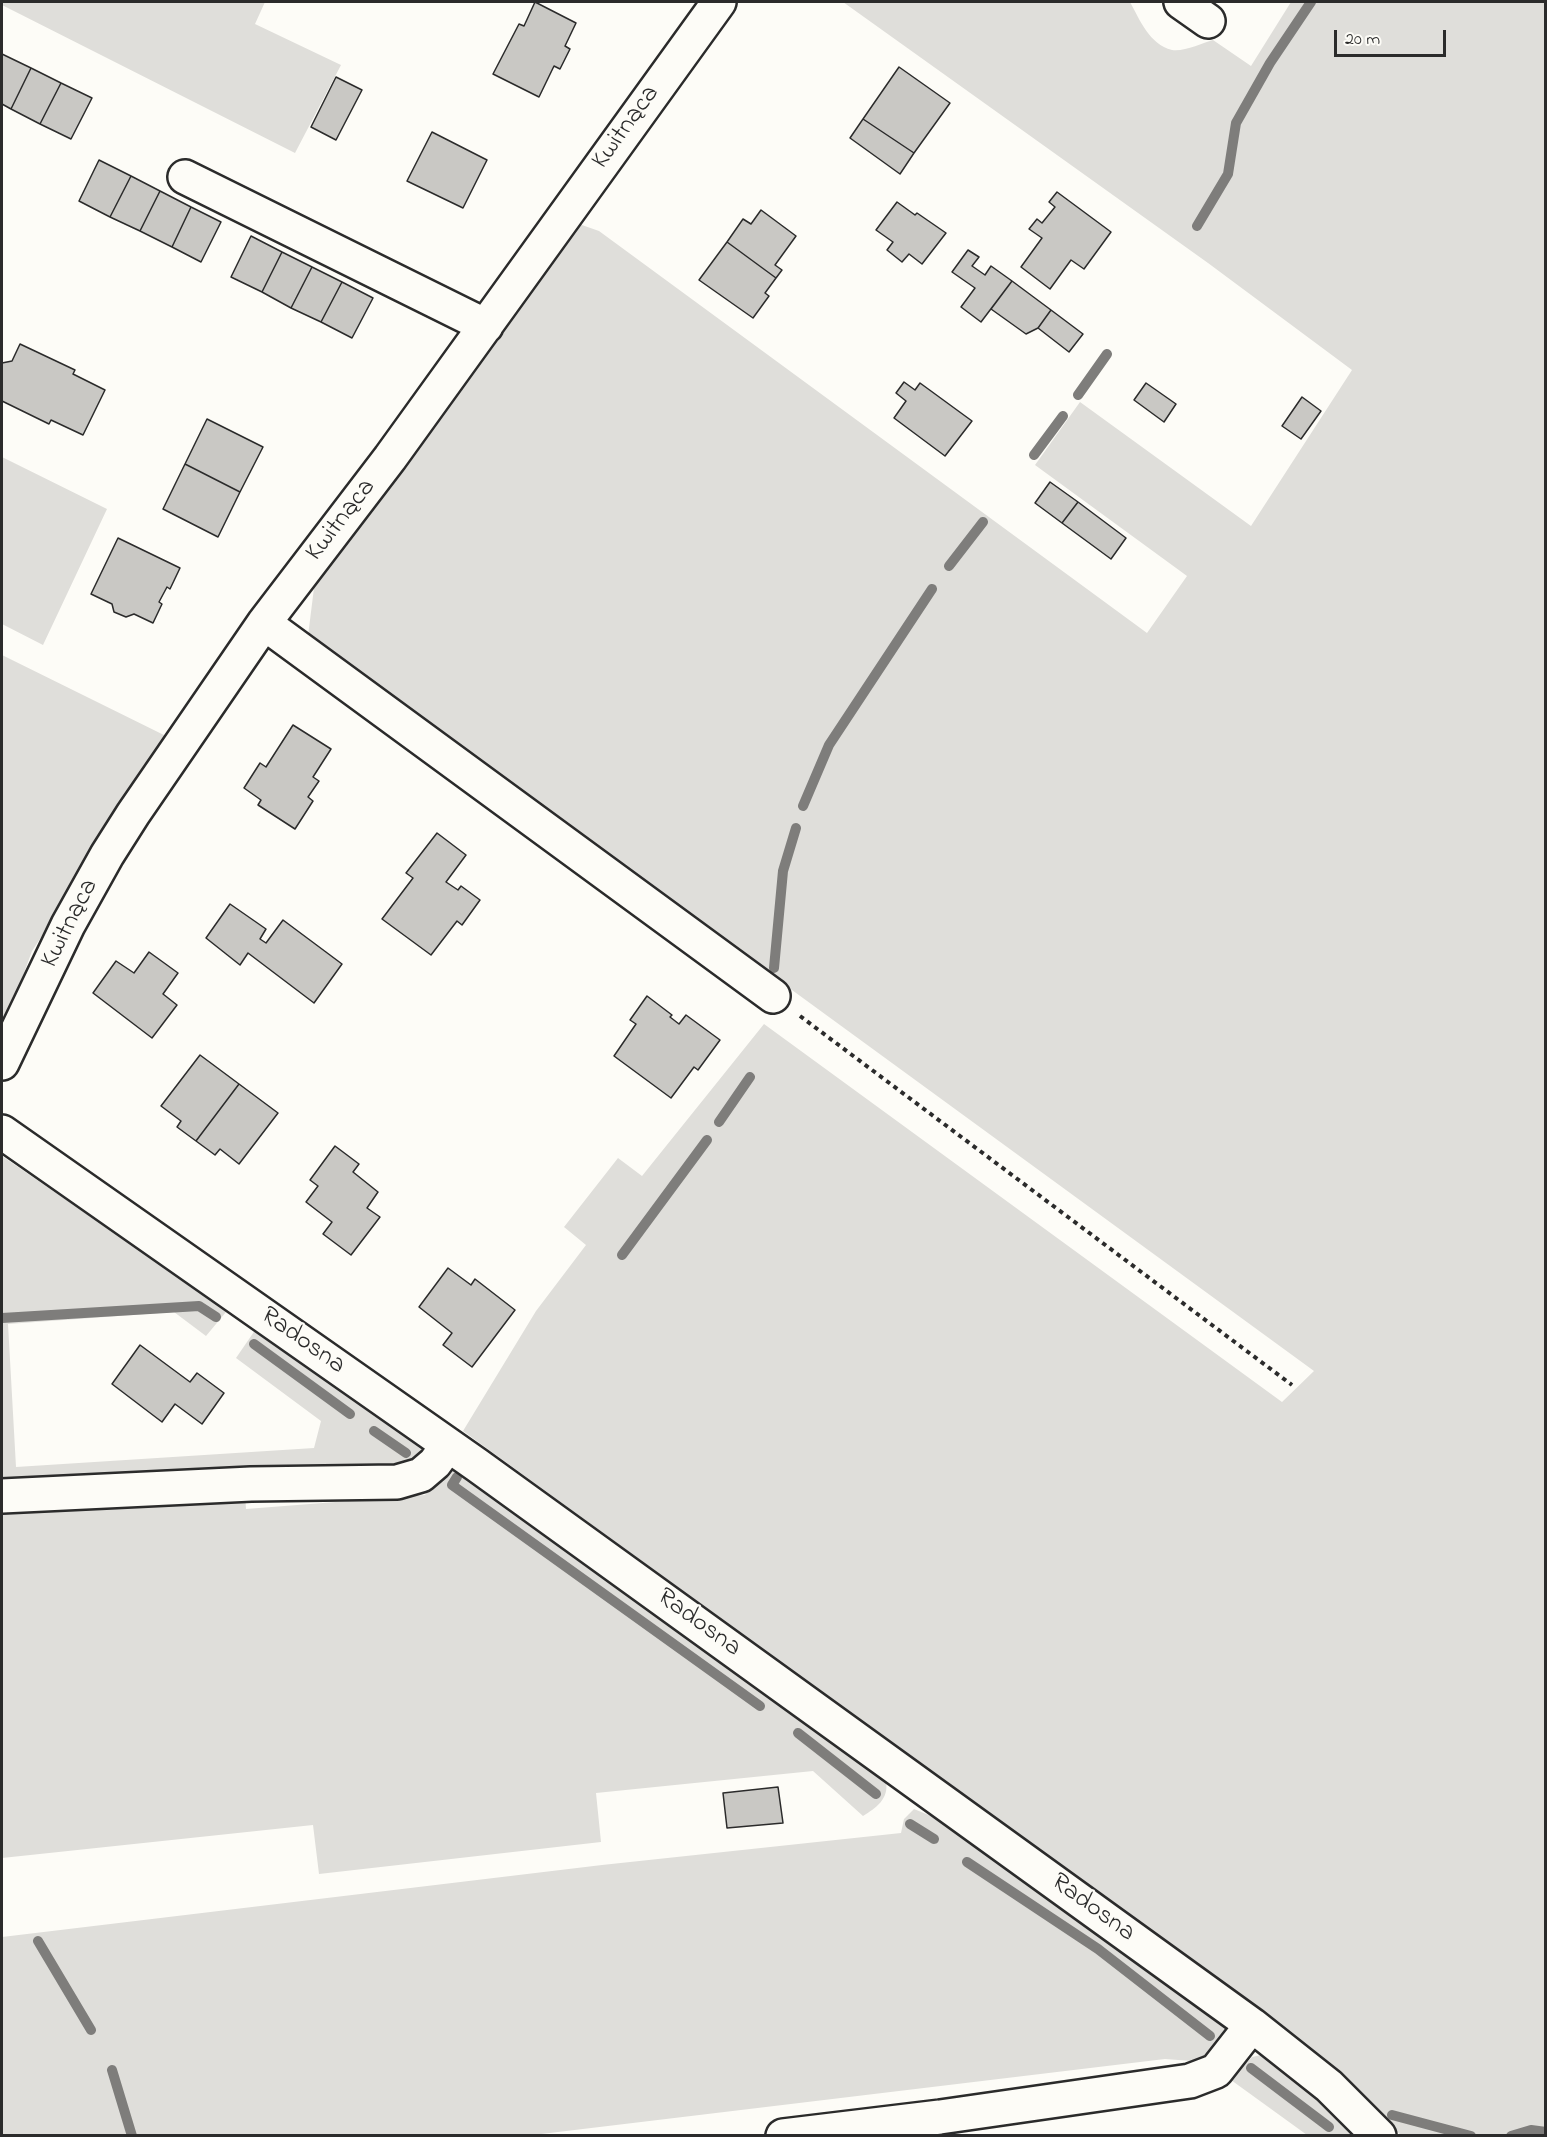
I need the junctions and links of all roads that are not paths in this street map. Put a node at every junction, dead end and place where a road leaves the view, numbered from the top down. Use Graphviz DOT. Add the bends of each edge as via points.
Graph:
graph roads {
  1 [pos="719,2"];
  2 [pos="1181,2"];
  3 [pos="1208,21"];
  4 [pos="185,177"];
  5 [pos="486,326"];
  6 [pos="264,623"];
  7 [pos="773,996"];
  8 [pos="2,1064"];
  9 [pos="2,1132"];
  10 [pos="448,1445"];
  11 [pos="2,1496"];
  12 [pos="1252,2025"];
  13 [pos="783,2136"];
  14 [pos="1379,2136"];
  1 -- 5 [label="street, Kwitnąca"];
  2 -- 3 [label="street"];
  4 -- 5 [label="street"];
  5 -- 6 [label="street, Kwitnąca"];
  6 -- 7 [label="street"];
  6 -- 8 [label="street, Kwitnąca" via="106,855"];
  9 -- 10 [label="street, Radosna"];
  10 -- 11 [label="street" via="421,1475 397,1482 251,1484"];
  10 -- 12 [label="street, Radosna"];
  12 -- 13 [label="street" via="1216,2071 1190,2081"];
  12 -- 14 [label="street, Radosna" via="1329,2086"];
}
